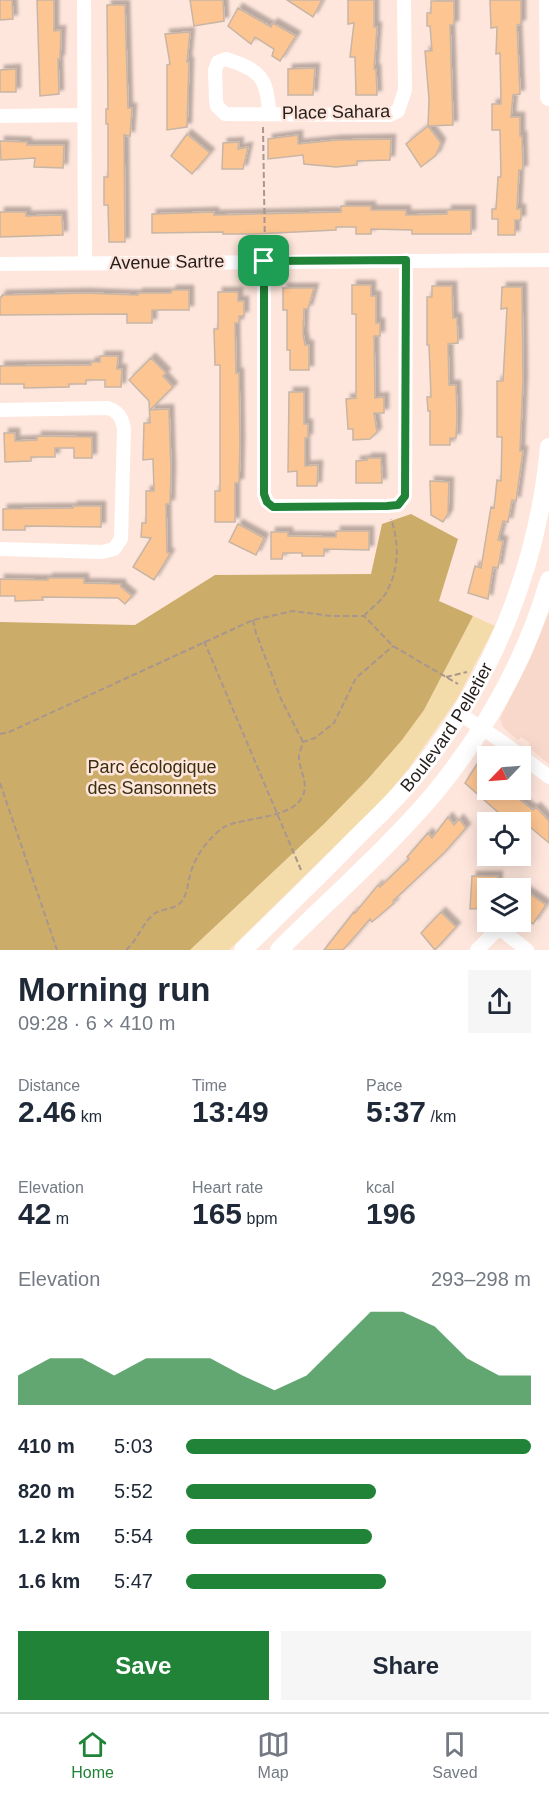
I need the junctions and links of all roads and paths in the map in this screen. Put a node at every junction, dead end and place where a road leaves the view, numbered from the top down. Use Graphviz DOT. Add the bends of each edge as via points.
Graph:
graph roads {
  1 [pos="84,0"];
  2 [pos="404,0"];
  3 [pos="548,0"];
  4 [pos="549,97"];
  5 [pos="266,113"];
  6 [pos="84,115"];
  7 [pos="0,116"];
  8 [pos="406,260"];
  9 [pos="549,260"];
  10 [pos="264,261"];
  11 [pos="86,263"];
  12 [pos="0,264"];
  13 [pos="0,410"];
  14 [pos="549,447"];
  15 [pos="387,506"];
  16 [pos="0,549"];
  17 [pos="549,580"];
  18 [pos="364,616"];
  19 [pos="253,620"];
  20 [pos="204,641"];
  21 [pos="393,646"];
  22 [pos="476,670"];
  23 [pos="446,677"];
  24 [pos="465,689"];
  25 [pos="460,714"];
  26 [pos="482,728"];
  27 [pos="0,734"];
  28 [pos="303,742"];
  29 [pos="549,777"];
  30 [pos="0,783"];
  31 [pos="277,813"];
  32 [pos="304,878"];
  33 [pos="57,950"];
  34 [pos="126,950"];
  35 [pos="243,950"];
  36 [pos="279,950"];
  37 [pos="477,950"];
  38 [pos="527,950"];
  1 -- 6 [label="street"];
  2 -- 5 [label="street, Place Sahara" via="405,90 398,111 389,115"];
  3 -- 4 [label="street"];
  5 -- 5 [label="street, Place Sahara" via="230,115 221,111 216,100 218,63 226,59 260,75 268,93"];
  5 -- 10 [label="path"];
  6 -- 7 [label="street"];
  6 -- 11 [label="street"];
  8 -- 9 [label="street, Avenue Sartre"];
  8 -- 10 [label="street, Avenue Sartre"];
  8 -- 15 [label="street" via="405,496 398,505"];
  10 -- 11 [label="street, Avenue Sartre"];
  10 -- 15 [label="street" via="267,502 273,507"];
  11 -- 12 [label="street, Avenue Sartre"];
  13 -- 16 [label="street" via="108,408 120,416 124,429 121,539 114,549"];
  14 -- 25 [label="street, Boulevard Pelletier" via="537,525 522,580 495,651"];
  15 -- 18 [label="path" via="396,531 395,572 383,596"];
  17 -- 26 [label="street, Boulevard Pelletier" via="506,686"];
  18 -- 19 [label="path" via="293,611"];
  18 -- 21 [label="path"];
  19 -- 20 [label="path"];
  19 -- 28 [label="path" via="281,699"];
  20 -- 27 [label="path"];
  20 -- 31 [label="path"];
  21 -- 23 [label="path"];
  21 -- 28 [label="path" via="356,678 334,723"];
  22 -- 23 [label="path"];
  23 -- 24 [label="path"];
  25 -- 26 [label="street"];
  25 -- 35 [label="street, Boulevard Pelletier" via="402,791"];
  26 -- 29 [label="street"];
  26 -- 36 [label="street, Boulevard Pelletier" via="421,808"];
  28 -- 31 [label="path" via="299,756 305,785 302,797"];
  30 -- 33 [label="path"];
  31 -- 32 [label="path"];
  31 -- 34 [label="path" via="224,828 206,844 192,866 181,902 156,912"];
  37 -- 38 [label="street" via="499,928"];
}
